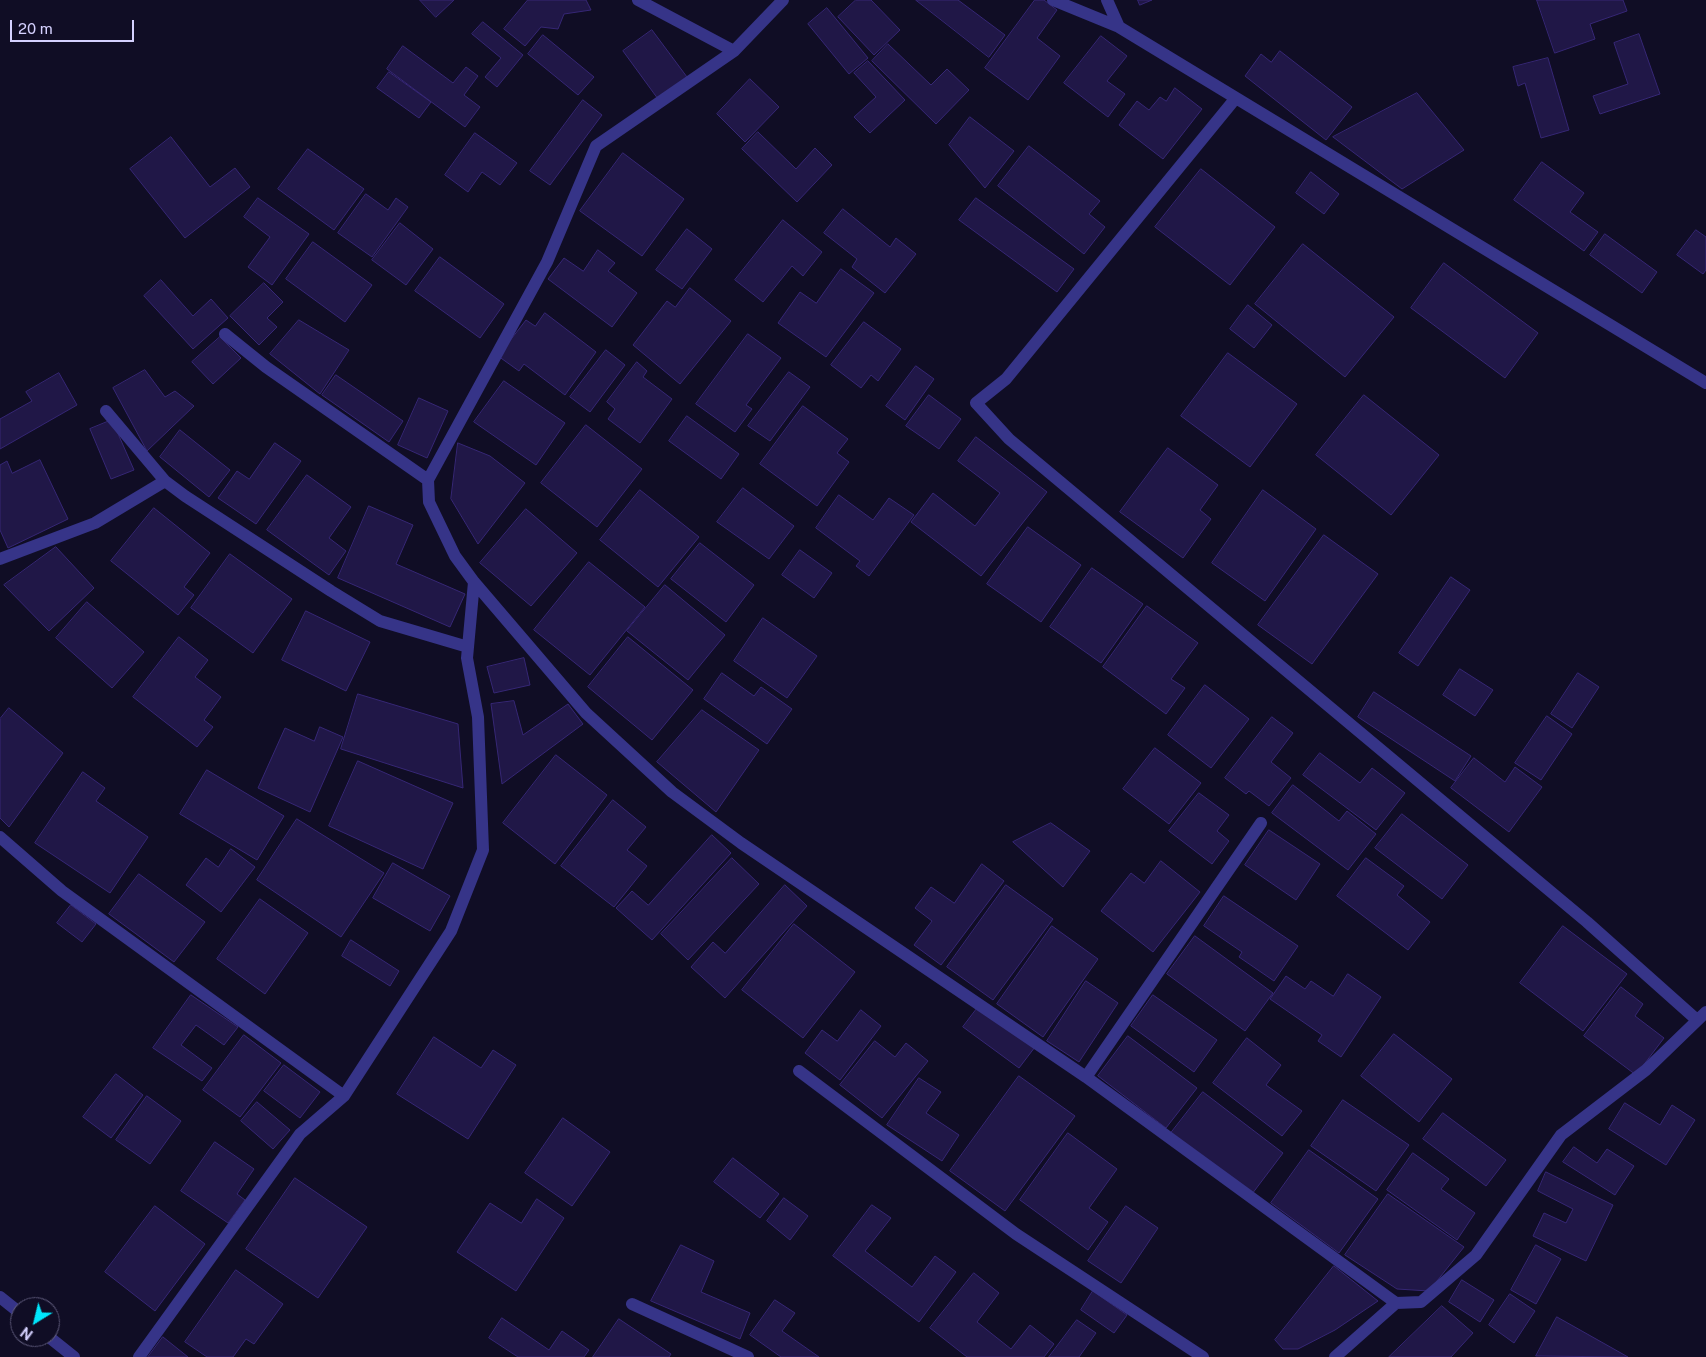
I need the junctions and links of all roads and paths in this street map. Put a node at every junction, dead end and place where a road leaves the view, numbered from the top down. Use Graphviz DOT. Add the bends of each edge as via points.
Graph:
graph roads {
  1 [pos="638,0"];
  2 [pos="783,0"];
  3 [pos="1053,0"];
  4 [pos="1107,0"];
  5 [pos="1119,27"];
  6 [pos="734,51"];
  7 [pos="1236,99"];
  8 [pos="225,334"];
  9 [pos="1706,383"];
  10 [pos="106,411"];
  11 [pos="428,480"];
  12 [pos="165,481"];
  13 [pos="0,559"];
  14 [pos="474,582"];
  15 [pos="468,647"];
  16 [pos="1261,823"];
  17 [pos="0,837"];
  18 [pos="1701,1016"];
  19 [pos="799,1071"];
  20 [pos="1086,1077"];
  21 [pos="344,1096"];
  22 [pos="0,1297"];
  23 [pos="1396,1303"];
  24 [pos="632,1304"];
  25 [pos="10,1305"];
  26 [pos="60,1346"];
  27 [pos="74,1357"];
  28 [pos="139,1357"];
  29 [pos="748,1357"];
  30 [pos="1203,1357"];
  31 [pos="1335,1357"];
  1 -- 6 [label="street"];
  2 -- 6 [label="street"];
  3 -- 5 [label="street"];
  4 -- 5 [label="street"];
  5 -- 7 [label="street"];
  6 -- 11 [label="street" via="596,146 547,262"];
  7 -- 9 [label="street"];
  7 -- 18 [label="street" via="1006,379 976,403 1009,439"];
  8 -- 11 [label="street"];
  10 -- 12 [label="street"];
  11 -- 14 [label="street" via="429,502 455,556"];
  12 -- 13 [label="street" via="95,523"];
  12 -- 15 [label="street" via="380,621"];
  14 -- 15 [label="street"];
  14 -- 20 [label="street" via="586,713 672,792 741,843"];
  15 -- 21 [label="street" via="467,658 478,717 482,850 451,931"];
  16 -- 20 [label="street"];
  17 -- 21 [label="street" via="62,891"];
  18 -- 23 [label="street" via="1646,1070 1561,1135 1476,1255 1421,1302"];
  19 -- 30 [label="street" via="1016,1234"];
  20 -- 23 [label="street"];
  21 -- 28 [label="street" via="300,1134"];
  22 -- 25 [label="street"];
  23 -- 31 [label="street"];
  24 -- 29 [label="street"];
  26 -- 27 [label="street"];
}
